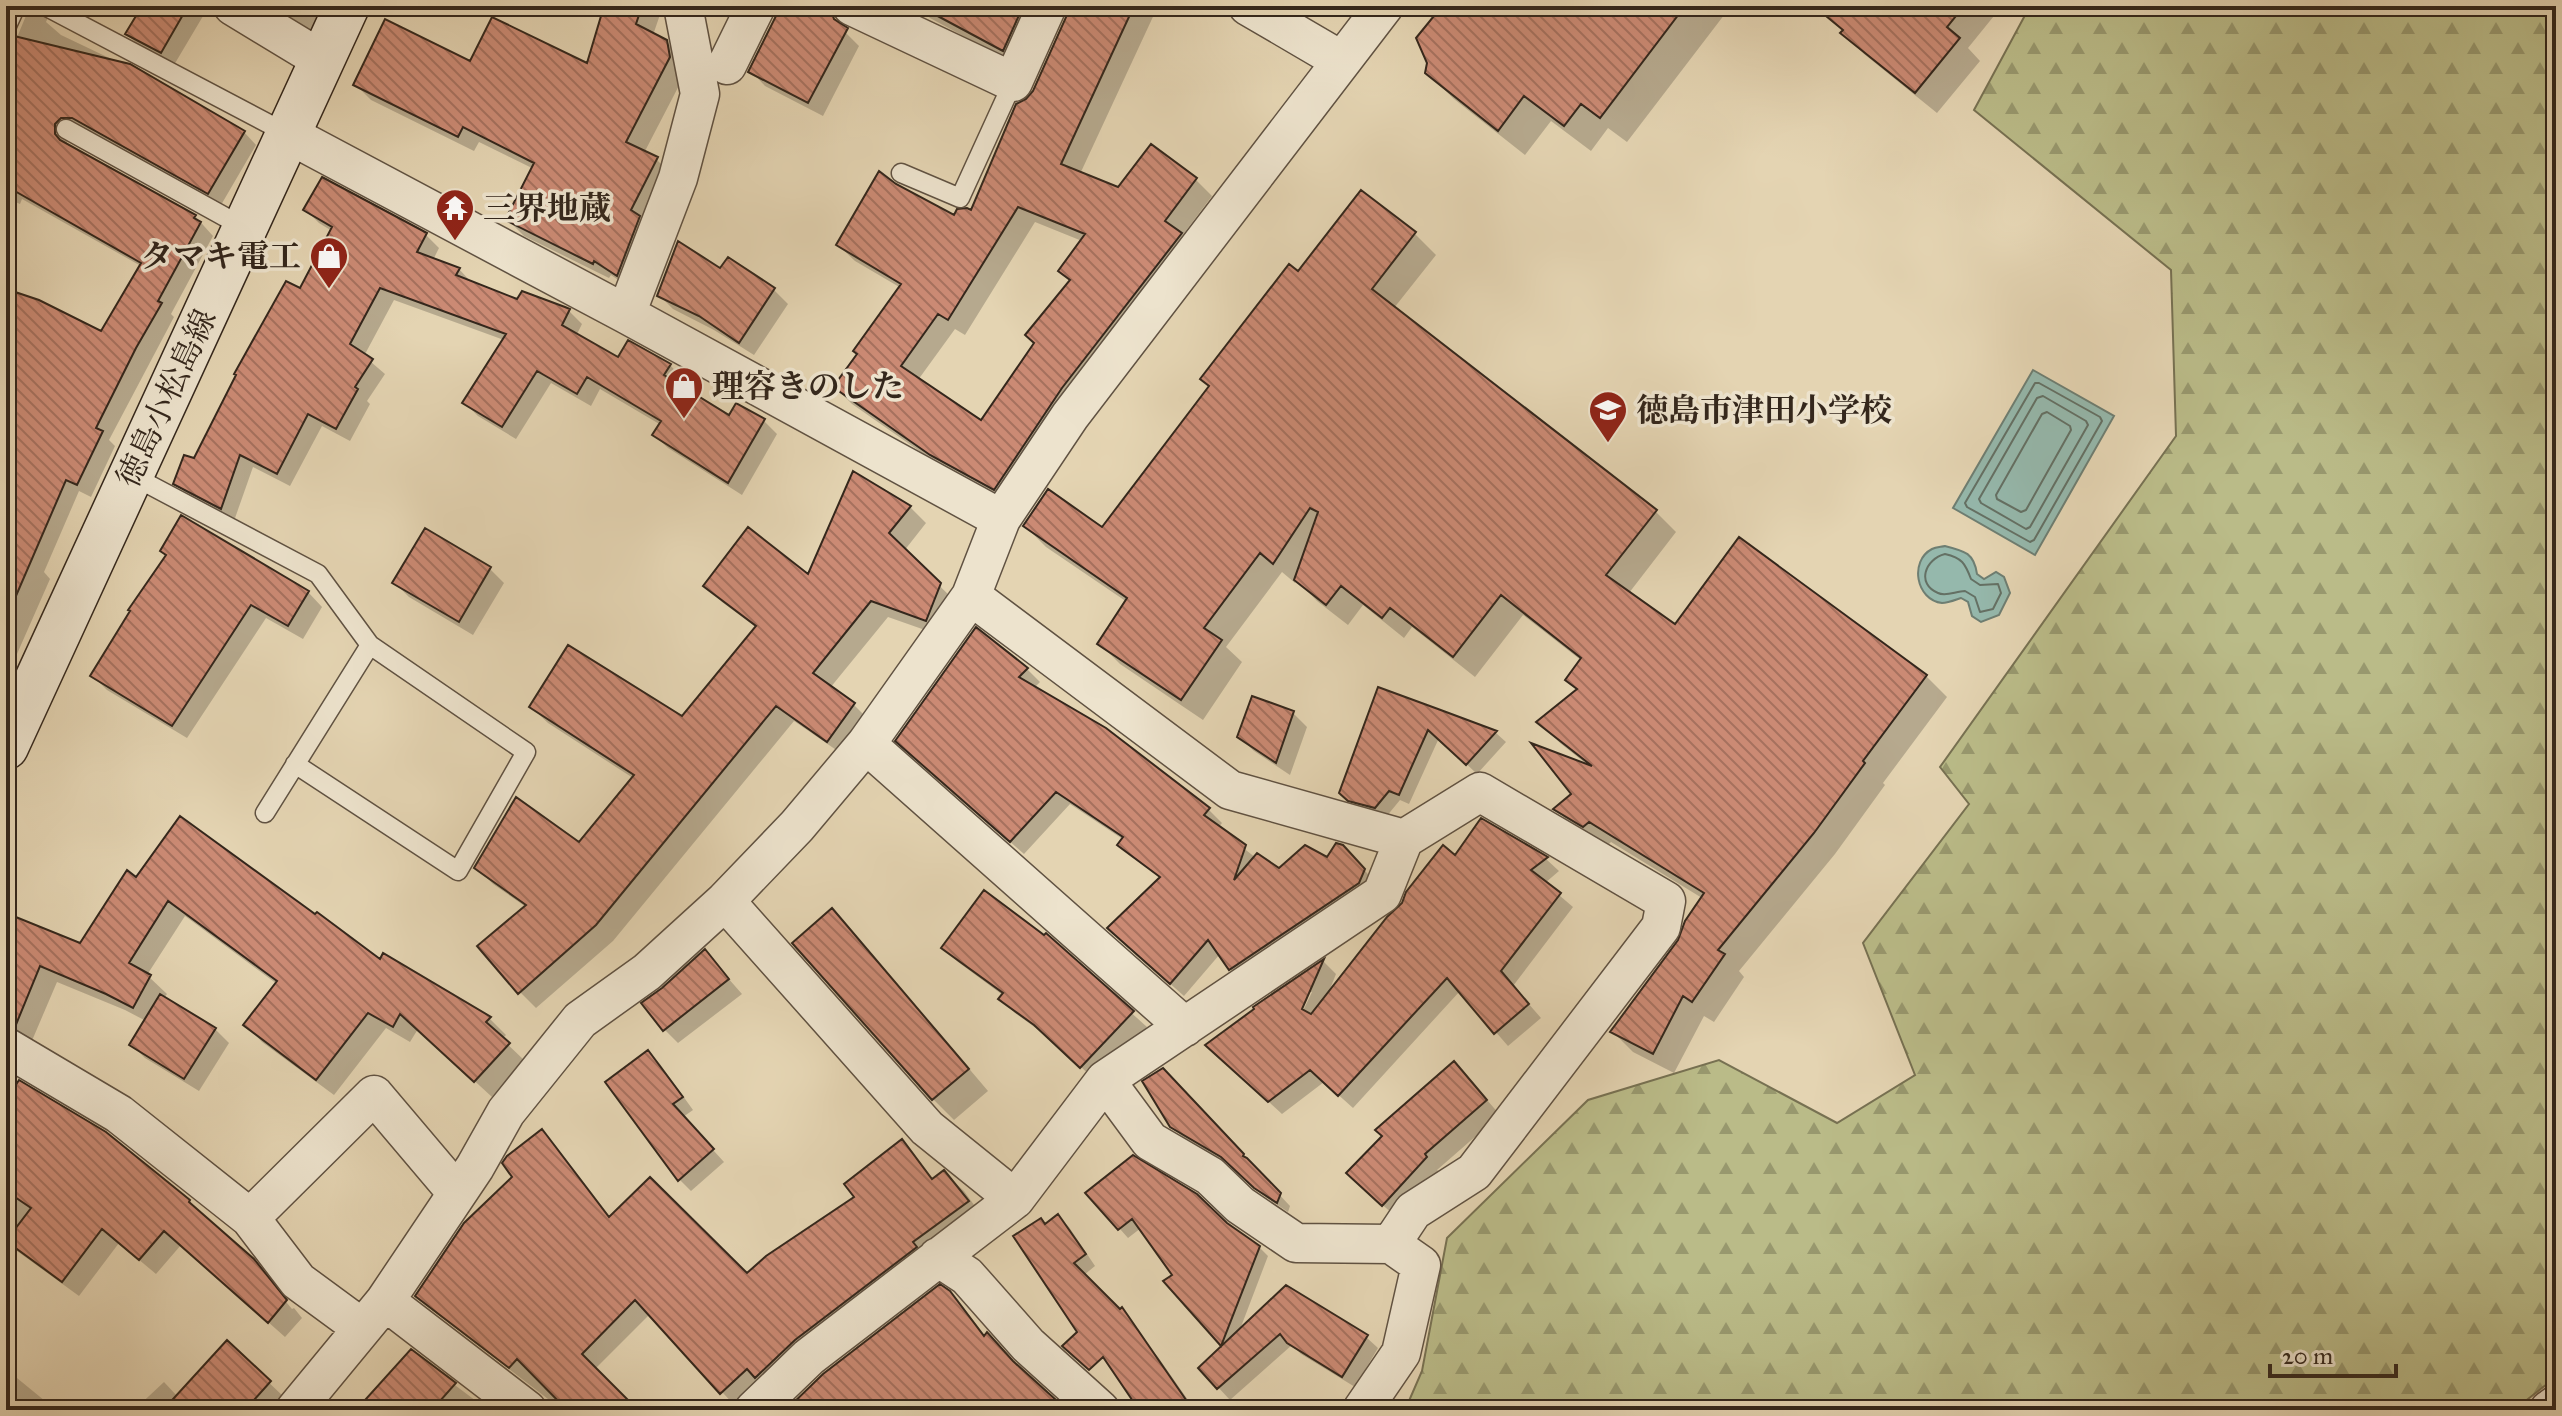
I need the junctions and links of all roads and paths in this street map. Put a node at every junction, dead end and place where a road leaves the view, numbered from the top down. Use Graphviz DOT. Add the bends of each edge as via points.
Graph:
graph roads {
  1 [pos="16,6"];
  2 [pos="45,6"];
  3 [pos="233,6"];
  4 [pos="347,6"];
  5 [pos="683,6"];
  6 [pos="756,6"];
  7 [pos="852,6"];
  8 [pos="1047,6"];
  9 [pos="1248,6"];
  10 [pos="1384,6"];
  11 [pos="6,28"];
  12 [pos="322,60"];
  13 [pos="1342,61"];
  14 [pos="727,65"];
  15 [pos="1013,82"];
  16 [pos="66,129"];
  17 [pos="288,134"];
  18 [pos="901,173"];
  19 [pos="245,228"];
  20 [pos="626,314"];
  21 [pos="131,475"];
  22 [pos="1001,519"];
  23 [pos="971,596"];
  24 [pos="370,645"];
  25 [pos="866,744"];
  26 [pos="6,747"];
  27 [pos="295,764"];
  28 [pos="265,813"];
  29 [pos="1404,839"];
  30 [pos="725,901"];
  31 [pos="1185,1027"];
  32 [pos="6,1047"];
  33 [pos="1105,1080"];
  34 [pos="457,1193"];
  35 [pos="1015,1199"];
  36 [pos="250,1218"];
  37 [pos="1391,1244"];
  38 [pos="938,1257"];
  39 [pos="373,1314"];
  40 [pos="2556,1405"];
  41 [pos="295,1410"];
  42 [pos="527,1410"];
  43 [pos="754,1410"];
  44 [pos="1100,1410"];
  45 [pos="1362,1410"];
  46 [pos="2549,1410"];
  1 -- 11 [label="lane"];
  2 -- 17 [label="lane"];
  3 -- 12 [label="street"];
  4 -- 12 [label="main road, 徳島小松島線"];
  5 -- 20 [label="street" via="700,94 678,178"];
  6 -- 14 [label="street"];
  7 -- 15 [label="street"];
  8 -- 15 [label="street"];
  9 -- 13 [label="street"];
  10 -- 13 [label="street"];
  12 -- 17 [label="main road, 徳島小松島線"];
  13 -- 22 [label="street" via="1070,416"];
  15 -- 18 [label="lane" via="960,198"];
  16 -- 19 [label="lane"];
  17 -- 19 [label="main road, 徳島小松島線"];
  17 -- 20 [label="street"];
  19 -- 21 [label="main road, 徳島小松島線"];
  20 -- 22 [label="street"];
  21 -- 24 [label="lane" via="318,574"];
  21 -- 26 [label="main road, 徳島小松島線"];
  22 -- 23 [label="street"];
  23 -- 25 [label="street"];
  23 -- 29 [label="street" via="1230,790"];
  24 -- 27 [label="lane"];
  24 -- 27 [label="lane" via="526,752 458,871"];
  25 -- 30 [label="street"];
  25 -- 31 [label="street"];
  27 -- 28 [label="lane"];
  29 -- 31 [label="street" via="1382,894"];
  29 -- 37 [label="street" via="1480,792 1666,901 1661,927 1474,1172 1413,1211"];
  30 -- 34 [label="street" via="647,972 580,1020 506,1112"];
  30 -- 35 [label="street" via="927,1128"];
  31 -- 33 [label="street"];
  32 -- 36 [label="street" via="119,1114"];
  33 -- 35 [label="street"];
  33 -- 37 [label="street" via="1150,1141 1210,1176 1240,1205 1296,1243"];
  34 -- 36 [label="street" via="374,1095"];
  34 -- 39 [label="street"];
  35 -- 38 [label="street"];
  36 -- 39 [label="street" via="298,1281"];
  37 -- 45 [label="street" via="1421,1265 1401,1353"];
  38 -- 43 [label="street" via="809,1357"];
  38 -- 44 [label="street" via="967,1276 1028,1345"];
  39 -- 41 [label="street"];
  39 -- 42 [label="street"];
  40 -- 46 [label="street"];
}
